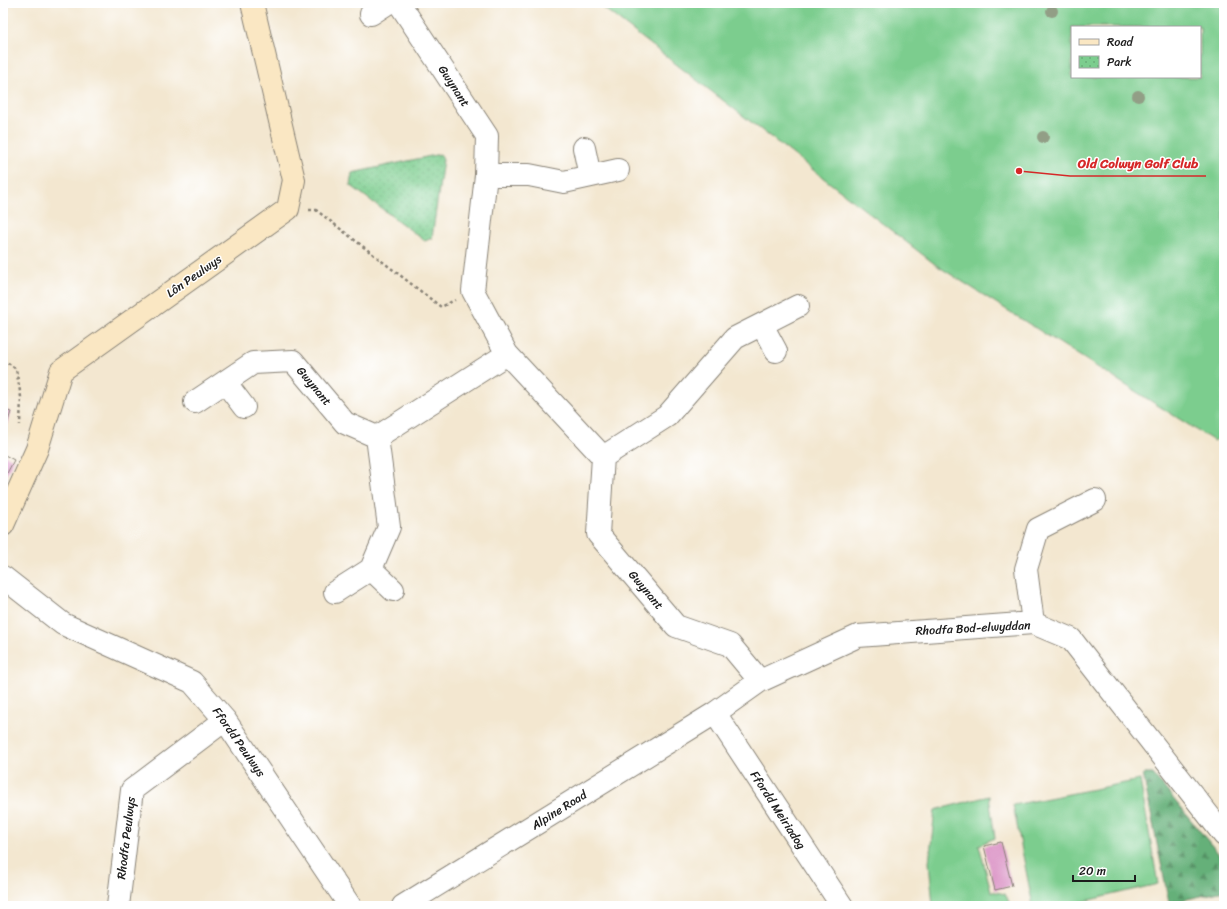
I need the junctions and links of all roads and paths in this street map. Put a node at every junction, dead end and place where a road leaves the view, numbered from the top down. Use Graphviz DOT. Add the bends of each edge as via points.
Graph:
graph roads {
  1 [pos="252,3"];
  2 [pos="399,3"];
  3 [pos="584,148"];
  4 [pos="618,170"];
  5 [pos="486,175"];
  6 [pos="590,176"];
  7 [pos="288,209"];
  8 [pos="473,291"];
  9 [pos="798,306"];
  10 [pos="762,325"];
  11 [pos="776,352"];
  12 [pos="507,354"];
  13 [pos="3,359"];
  14 [pos="225,382"];
  15 [pos="195,402"];
  16 [pos="244,407"];
  17 [pos="20,430"];
  18 [pos="377,437"];
  19 [pos="603,457"];
  20 [pos="1095,500"];
  21 [pos="3,525"];
  22 [pos="371,569"];
  23 [pos="3,577"];
  24 [pos="393,590"];
  25 [pos="335,592"];
  26 [pos="1033,623"];
  27 [pos="760,681"];
  28 [pos="715,713"];
  29 [pos="225,720"];
  30 [pos="1224,835"];
  31 [pos="118,906"];
  32 [pos="350,906"];
  33 [pos="403,906"];
  34 [pos="842,906"];
  1 -- 7 [label="street" via="294,180"];
  2 -- 5 [label="street, Gwynant" via="487,136"];
  3 -- 6 [label="street"];
  4 -- 6 [label="street"];
  5 -- 6 [label="street" via="529,174 564,182"];
  5 -- 8 [label="street, Gwynant"];
  7 -- 8 [label="path" via="316,210 441,307"];
  7 -- 21 [label="street, Lôn Peulwys" via="61,371 37,449"];
  8 -- 12 [label="street"];
  9 -- 10 [label="street"];
  10 -- 11 [label="street"];
  10 -- 19 [label="street" via="735,338 667,416"];
  12 -- 18 [label="street"];
  12 -- 19 [label="street"];
  13 -- 17 [label="path" via="16,368 22,397"];
  14 -- 15 [label="street, Gwynant"];
  14 -- 16 [label="street"];
  14 -- 18 [label="street, Gwynant" via="253,363 293,361 345,423"];
  18 -- 22 [label="street" via="389,527"];
  19 -- 27 [label="street, Gwynant" via="598,534 676,626 730,645"];
  20 -- 26 [label="street" via="1038,529 1026,569"];
  22 -- 24 [label="street"];
  22 -- 25 [label="street"];
  23 -- 29 [label="street, Ffordd Peulwys" via="63,624 192,682"];
  26 -- 27 [label="street, Rhodfa Bod-elwyddan" via="858,636"];
  26 -- 30 [label="street, Rhodfa Bod-elwyddan" via="1072,639"];
  27 -- 28 [label="street, Rhodfa Bod-elwyddan"];
  28 -- 33 [label="street, Alpine Road"];
  28 -- 34 [label="street, Ffordd Meiriadog"];
  29 -- 31 [label="street, Rhodfa Peulwys" via="132,790"];
  29 -- 32 [label="street, Ffordd Peulwys"];
}
